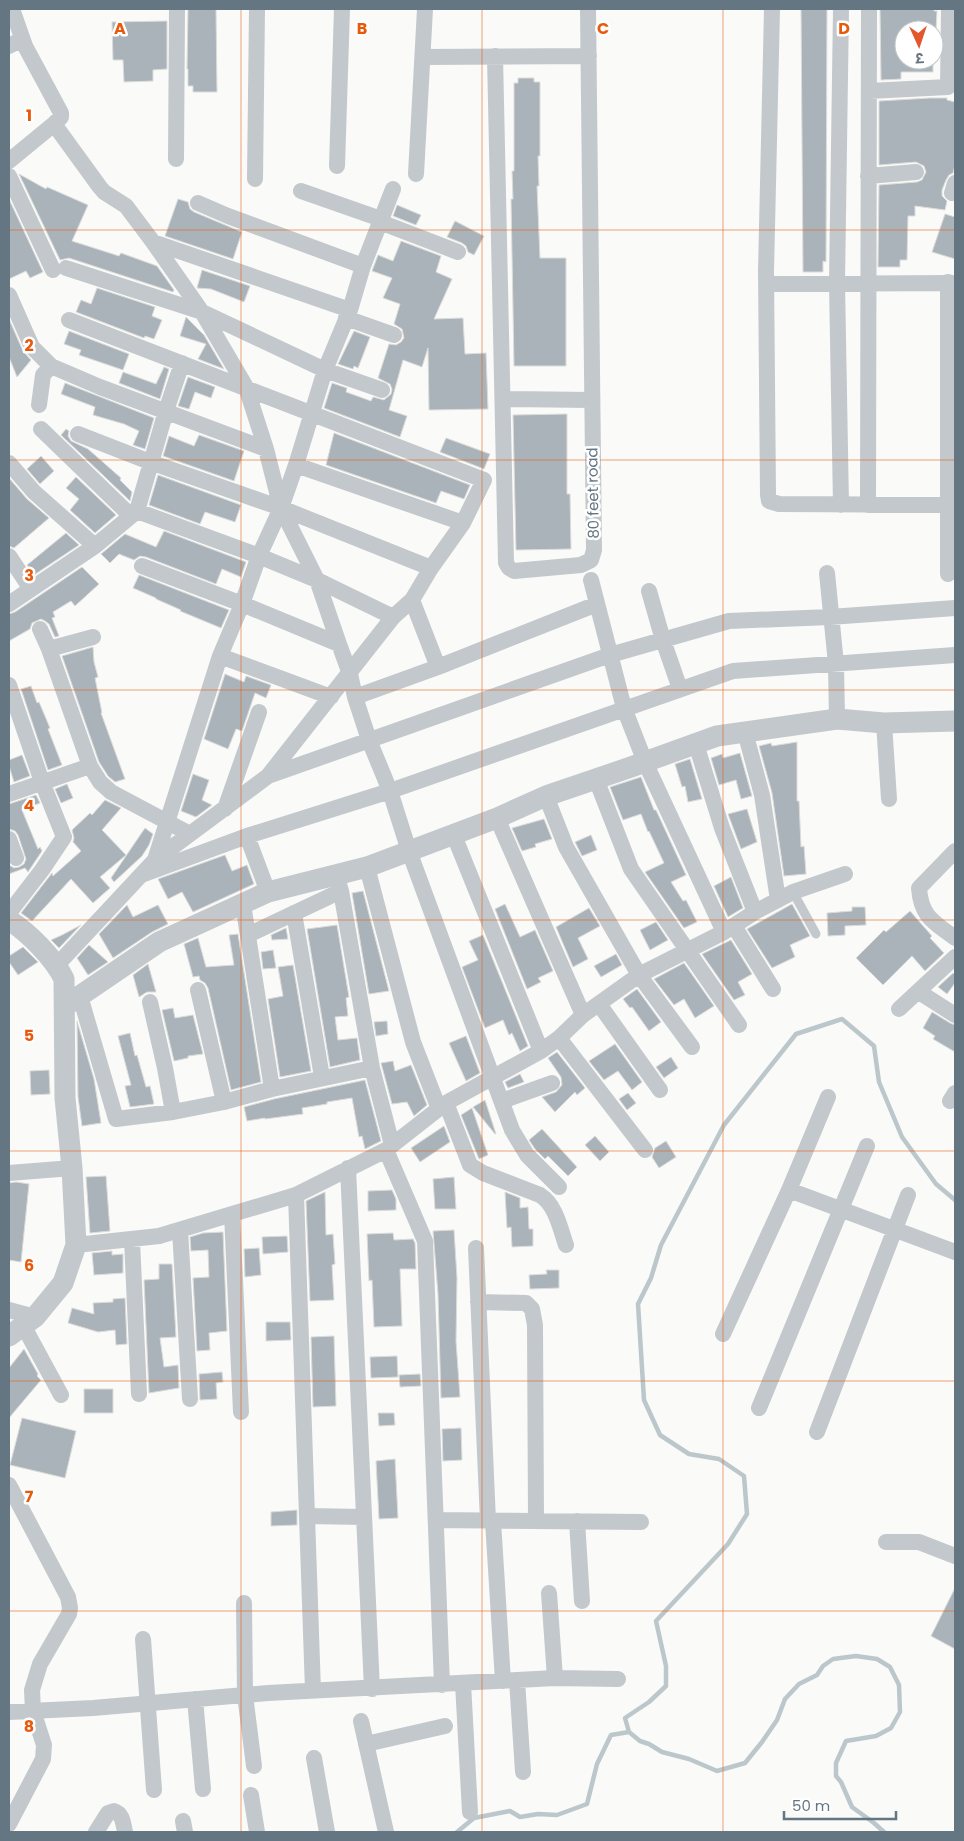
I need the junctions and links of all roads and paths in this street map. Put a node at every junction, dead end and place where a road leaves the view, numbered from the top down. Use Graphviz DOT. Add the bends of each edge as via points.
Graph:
graph roads {
  1 [pos="12,9"];
  2 [pos="177,9"];
  3 [pos="257,9"];
  4 [pos="342,9"];
  5 [pos="426,9"];
  6 [pos="588,9"];
  7 [pos="772,9"];
  8 [pos="841,9"];
  9 [pos="869,9"];
  10 [pos="949,9"];
  11 [pos="15,43"];
  12 [pos="495,56"];
  13 [pos="589,56"];
  14 [pos="423,57"];
  15 [pos="869,91"];
  16 [pos="57,122"];
  17 [pos="176,159"];
  18 [pos="9,161"];
  19 [pos="337,166"];
  20 [pos="916,172"];
  21 [pos="416,174"];
  22 [pos="9,176"];
  23 [pos="868,176"];
  24 [pos="255,179"];
  25 [pos="394,189"];
  26 [pos="300,191"];
  27 [pos="198,203"];
  28 [pos="381,221"];
  29 [pos="153,242"];
  30 [pos="458,252"];
  31 [pos="363,266"];
  32 [pos="952,282"];
  33 [pos="837,283"];
  34 [pos="867,283"];
  35 [pos="767,284"];
  36 [pos="9,295"];
  37 [pos="202,312"];
  38 [pos="348,314"];
  39 [pos="69,320"];
  40 [pos="394,335"];
  41 [pos="182,363"];
  42 [pos="51,366"];
  43 [pos="325,370"];
  44 [pos="246,387"];
  45 [pos="382,390"];
  46 [pos="503,399"];
  47 [pos="592,400"];
  48 [pos="38,406"];
  49 [pos="166,410"];
  50 [pos="313,413"];
  51 [pos="41,430"];
  52 [pos="78,434"];
  53 [pos="266,449"];
  54 [pos="150,462"];
  55 [pos="9,463"];
  56 [pos="296,465"];
  57 [pos="841,505"];
  58 [pos="868,505"];
  59 [pos="952,505"];
  60 [pos="281,508"];
  61 [pos="134,513"];
  62 [pos="463,523"];
  63 [pos="95,546"];
  64 [pos="9,556"];
  65 [pos="259,556"];
  66 [pos="142,566"];
  67 [pos="431,568"];
  68 [pos="827,573"];
  69 [pos="948,574"];
  70 [pos="318,580"];
  71 [pos="591,580"];
  72 [pos="31,589"];
  73 [pos="649,591"];
  74 [pos="412,600"];
  75 [pos="9,604"];
  76 [pos="242,604"];
  77 [pos="597,604"];
  78 [pos="955,608"];
  79 [pos="393,617"];
  80 [pos="830,617"];
  81 [pos="40,629"];
  82 [pos="92,638"];
  83 [pos="663,640"];
  84 [pos="338,644"];
  85 [pos="49,649"];
  86 [pos="610,655"];
  87 [pos="955,655"];
  88 [pos="220,656"];
  89 [pos="836,664"];
  90 [pos="438,667"];
  91 [pos="350,674"];
  92 [pos="9,685"];
  93 [pos="680,689"];
  94 [pos="331,697"];
  95 [pos="355,697"];
  96 [pos="624,708"];
  97 [pos="259,712"];
  98 [pos="837,718"];
  99 [pos="955,721"];
  100 [pos="884,723"];
  101 [pos="744,732"];
  102 [pos="369,740"];
  103 [pos="696,744"];
  104 [pos="645,762"];
  105 [pos="90,766"];
  106 [pos="268,776"];
  107 [pos="596,779"];
  108 [pos="42,782"];
  109 [pos="390,791"];
  110 [pos="9,794"];
  111 [pos="546,796"];
  112 [pos="889,799"];
  113 [pos="225,809"];
  114 [pos="497,818"];
  115 [pos="167,822"];
  116 [pos="190,834"];
  117 [pos="453,834"];
  118 [pos="247,836"];
  119 [pos="9,839"];
  120 [pos="409,851"];
  121 [pos="955,851"];
  122 [pos="16,858"];
  123 [pos="155,860"];
  124 [pos="367,867"];
  125 [pos="845,874"];
  126 [pos="140,876"];
  127 [pos="338,882"];
  128 [pos="268,892"];
  129 [pos="793,892"];
  130 [pos="778,900"];
  131 [pos="243,904"];
  132 [pos="755,912"];
  133 [pos="294,913"];
  134 [pos="12,924"];
  135 [pos="729,929"];
  136 [pos="248,934"];
  137 [pos="816,934"];
  138 [pos="955,938"];
  139 [pos="687,951"];
  140 [pos="955,957"];
  141 [pos="57,965"];
  142 [pos="639,975"];
  143 [pos="772,989"];
  144 [pos="198,990"];
  145 [pos="919,992"];
  146 [pos="72,1001"];
  147 [pos="150,1002"];
  148 [pos="599,1004"];
  149 [pos="900,1009"];
  150 [pos="583,1015"];
  151 [pos="955,1015"];
  152 [pos="738,1025"];
  153 [pos="559,1038"];
  154 [pos="692,1047"];
  155 [pos="541,1051"];
  156 [pos="372,1068"];
  157 [pos="494,1076"];
  158 [pos="322,1077"];
  159 [pos="552,1084"];
  160 [pos="272,1089"];
  161 [pos="660,1090"];
  162 [pos="828,1097"];
  163 [pos="224,1102"];
  164 [pos="502,1102"];
  165 [pos="442,1106"];
  166 [pos="172,1112"];
  167 [pos="867,1146"];
  168 [pos="389,1147"];
  169 [pos="645,1150"];
  170 [pos="72,1168"];
  171 [pos="348,1168"];
  172 [pos="9,1173"];
  173 [pos="559,1187"];
  174 [pos="790,1190"];
  175 [pos="296,1195"];
  176 [pos="908,1195"];
  177 [pos="842,1209"];
  178 [pos="232,1214"];
  179 [pos="895,1229"];
  180 [pos="180,1230"];
  181 [pos="132,1240"];
  182 [pos="76,1245"];
  183 [pos="566,1245"];
  184 [pos="476,1248"];
  185 [pos="955,1252"];
  186 [pos="478,1302"];
  187 [pos="19,1322"];
  188 [pos="723,1334"];
  189 [pos="139,1394"];
  190 [pos="61,1395"];
  191 [pos="190,1399"];
  192 [pos="759,1408"];
  193 [pos="241,1412"];
  194 [pos="817,1432"];
  195 [pos="9,1485"];
  196 [pos="307,1516"];
  197 [pos="364,1517"];
  198 [pos="436,1520"];
  199 [pos="491,1521"];
  200 [pos="536,1521"];
  201 [pos="577,1521"];
  202 [pos="641,1522"];
  203 [pos="886,1542"];
  204 [pos="955,1556"];
  205 [pos="549,1594"];
  206 [pos="582,1602"];
  207 [pos="244,1604"];
  208 [pos="143,1639"];
  209 [pos="555,1678"];
  210 [pos="618,1679"];
  211 [pos="510,1681"];
  212 [pos="463,1683"];
  213 [pos="442,1685"];
  214 [pos="372,1689"];
  215 [pos="313,1691"];
  216 [pos="245,1695"];
  217 [pos="195,1699"];
  218 [pos="147,1703"];
  219 [pos="32,1711"];
  220 [pos="9,1712"];
  221 [pos="361,1722"];
  222 [pos="445,1726"];
  223 [pos="366,1744"];
  224 [pos="314,1758"];
  225 [pos="254,1766"];
  226 [pos="523,1772"];
  227 [pos="203,1789"];
  228 [pos="154,1790"];
  229 [pos="251,1795"];
  230 [pos="470,1812"];
  231 [pos="9,1824"];
  232 [pos="96,1832"];
  233 [pos="125,1832"];
  234 [pos="257,1832"];
  235 [pos="327,1832"];
  236 [pos="386,1832"];
  1 -- 11 [label="street"];
  2 -- 17 [label="street"];
  3 -- 24 [label="street"];
  4 -- 19 [label="street"];
  5 -- 14 [label="street"];
  6 -- 13 [label="street, 80 feet road"];
  7 -- 35 [label="street"];
  8 -- 33 [label="street"];
  9 -- 15 [label="street"];
  10 -- 15 [label="street" via="948,88"];
  11 -- 16 [label="street" via="61,112"];
  12 -- 13 [label="street"];
  12 -- 14 [label="street"];
  12 -- 46 [label="street, 80 feet road"];
  13 -- 47 [label="street, 80 feet road"];
  14 -- 21 [label="street"];
  15 -- 23 [label="street"];
  16 -- 18 [label="street"];
  16 -- 29 [label="street" via="103,191 126,206"];
  20 -- 23 [label="street"];
  22 -- 37 [label="street" via="59,269"];
  23 -- 34 [label="street"];
  25 -- 28 [label="street"];
  26 -- 28 [label="street"];
  27 -- 31 [label="street"];
  28 -- 30 [label="street"];
  28 -- 31 [label="street"];
  29 -- 37 [label="street"];
  29 -- 38 [label="street"];
  31 -- 38 [label="street"];
  32 -- 34 [label="street"];
  32 -- 59 [label="street"];
  33 -- 34 [label="street"];
  33 -- 35 [label="street"];
  33 -- 57 [label="street"];
  34 -- 58 [label="street"];
  35 -- 57 [label="street" via="769,501"];
  36 -- 42 [label="street" via="32,347"];
  37 -- 43 [label="street"];
  37 -- 44 [label="street"];
  38 -- 40 [label="street"];
  38 -- 43 [label="street"];
  39 -- 41 [label="street"];
  41 -- 44 [label="street"];
  41 -- 49 [label="street"];
  42 -- 48 [label="street" via="43,375"];
  42 -- 49 [label="street"];
  43 -- 45 [label="street"];
  43 -- 50 [label="street"];
  44 -- 50 [label="street"];
  44 -- 53 [label="street"];
  46 -- 47 [label="street"];
  46 -- 47 [label="street, 80 feet road" via="506,563 514,571 581,565 590,560 594,550"];
  49 -- 53 [label="street"];
  49 -- 54 [label="street"];
  50 -- 56 [label="street"];
  50 -- 62 [label="street" via="484,480"];
  51 -- 61 [label="street"];
  52 -- 54 [label="street"];
  53 -- 60 [label="street"];
  54 -- 60 [label="street"];
  54 -- 61 [label="street"];
  55 -- 63 [label="street" via="34,492"];
  56 -- 60 [label="street"];
  56 -- 62 [label="street"];
  57 -- 58 [label="street"];
  58 -- 59 [label="street"];
  59 -- 69 [label="street"];
  60 -- 65 [label="street"];
  60 -- 67 [label="street"];
  60 -- 70 [label="street"];
  61 -- 63 [label="street"];
  61 -- 65 [label="street"];
  62 -- 67 [label="street"];
  63 -- 72 [label="street"];
  64 -- 72 [label="street"];
  65 -- 70 [label="street"];
  65 -- 76 [label="street"];
  66 -- 76 [label="street"];
  67 -- 74 [label="street"];
  68 -- 80 [label="street"];
  70 -- 79 [label="street"];
  70 -- 84 [label="street"];
  71 -- 77 [label="street"];
  72 -- 75 [label="street"];
  73 -- 83 [label="street"];
  74 -- 79 [label="street"];
  74 -- 90 [label="street"];
  76 -- 84 [label="street"];
  76 -- 88 [label="street"];
  77 -- 86 [label="street"];
  77 -- 90 [label="street"];
  78 -- 80 [label="street"];
  79 -- 91 [label="street"];
  80 -- 83 [label="street" via="729,621"];
  80 -- 89 [label="street"];
  81 -- 85 [label="street"];
  82 -- 85 [label="street"];
  83 -- 86 [label="street"];
  83 -- 93 [label="street"];
  84 -- 91 [label="street"];
  85 -- 105 [label="street"];
  86 -- 96 [label="street"];
  86 -- 102 [label="street"];
  87 -- 89 [label="street"];
  88 -- 94 [label="street"];
  88 -- 115 [label="street"];
  89 -- 93 [label="street" via="733,671"];
  89 -- 98 [label="street"];
  90 -- 95 [label="street"];
  91 -- 94 [label="street"];
  91 -- 95 [label="street"];
  92 -- 108 [label="street"];
  93 -- 96 [label="street"];
  94 -- 106 [label="street"];
  95 -- 102 [label="street"];
  96 -- 104 [label="street"];
  96 -- 109 [label="street"];
  97 -- 113 [label="street"];
  98 -- 100 [label="street"];
  98 -- 101 [label="street"];
  99 -- 100 [label="street"];
  100 -- 112 [label="street"];
  101 -- 103 [label="street" via="716,736"];
  101 -- 130 [label="street" via="762,795"];
  102 -- 106 [label="street"];
  102 -- 109 [label="street"];
  103 -- 104 [label="street"];
  103 -- 132 [label="street" via="722,828"];
  104 -- 107 [label="street"];
  104 -- 135 [label="street"];
  105 -- 108 [label="street"];
  105 -- 115 [label="street" via="111,792"];
  106 -- 113 [label="street"];
  107 -- 111 [label="street"];
  107 -- 139 [label="street" via="631,869"];
  108 -- 110 [label="street"];
  108 -- 134 [label="street" via="64,837"];
  109 -- 118 [label="street"];
  109 -- 120 [label="street"];
  111 -- 114 [label="street"];
  111 -- 142 [label="street" via="566,847"];
  113 -- 116 [label="street"];
  114 -- 117 [label="street"];
  114 -- 150 [label="street"];
  115 -- 116 [label="street"];
  115 -- 123 [label="street"];
  116 -- 123 [label="street"];
  117 -- 120 [label="street"];
  117 -- 155 [label="street"];
  118 -- 126 [label="street"];
  118 -- 128 [label="street"];
  119 -- 122 [label="street"];
  120 -- 124 [label="street"];
  120 -- 157 [label="street"];
  121 -- 138 [label="street" via="919,888 920,902 928,917"];
  123 -- 126 [label="street"];
  124 -- 127 [label="street"];
  124 -- 165 [label="street" via="413,1042"];
  125 -- 129 [label="street"];
  126 -- 141 [label="street"];
  127 -- 128 [label="street"];
  127 -- 133 [label="street"];
  127 -- 156 [label="street"];
  128 -- 131 [label="street"];
  129 -- 130 [label="street"];
  129 -- 137 [label="lane"];
  130 -- 132 [label="street"];
  131 -- 136 [label="street"];
  131 -- 146 [label="street" via="159,942"];
  132 -- 135 [label="street"];
  133 -- 136 [label="street"];
  133 -- 158 [label="street"];
  134 -- 141 [label="street"];
  135 -- 139 [label="street"];
  135 -- 143 [label="street"];
  136 -- 160 [label="street"];
  139 -- 142 [label="street"];
  139 -- 152 [label="street"];
  140 -- 145 [label="street"];
  141 -- 146 [label="street"];
  142 -- 148 [label="street"];
  142 -- 154 [label="street"];
  144 -- 163 [label="street"];
  145 -- 149 [label="street"];
  145 -- 151 [label="street"];
  146 -- 166 [label="street" via="116,1120"];
  146 -- 170 [label="street" via="65,1098"];
  147 -- 166 [label="street"];
  148 -- 150 [label="street"];
  148 -- 161 [label="street"];
  150 -- 153 [label="street"];
  153 -- 155 [label="street"];
  153 -- 169 [label="street"];
  155 -- 157 [label="street"];
  156 -- 158 [label="street"];
  156 -- 168 [label="street"];
  157 -- 164 [label="street"];
  157 -- 165 [label="street"];
  158 -- 160 [label="street"];
  159 -- 164 [label="street"];
  160 -- 163 [label="street"];
  162 -- 174 [label="street"];
  163 -- 166 [label="street"];
  164 -- 173 [label="street" via="518,1143"];
  165 -- 168 [label="street"];
  165 -- 183 [label="street" via="470,1165 548,1199"];
  167 -- 177 [label="street"];
  168 -- 171 [label="street"];
  168 -- 198 [label="street" via="425,1241"];
  170 -- 172 [label="street"];
  170 -- 182 [label="street"];
  171 -- 175 [label="street"];
  171 -- 197 [label="street"];
  174 -- 177 [label="street"];
  174 -- 188 [label="street"];
  175 -- 178 [label="street"];
  175 -- 196 [label="street"];
  176 -- 179 [label="street"];
  177 -- 179 [label="street"];
  177 -- 192 [label="street"];
  178 -- 180 [label="street"];
  178 -- 193 [label="street"];
  179 -- 185 [label="street"];
  179 -- 194 [label="street"];
  180 -- 181 [label="street"];
  180 -- 191 [label="street"];
  181 -- 182 [label="street"];
  181 -- 189 [label="street"];
  182 -- 187 [label="street" via="63,1283"];
  184 -- 186 [label="street"];
  186 -- 199 [label="street"];
  186 -- 200 [label="street" via="526,1303 532,1309 535,1325"];
  187 -- 190 [label="street"];
  195 -- 219 [label="street" via="70,1602 69,1614 40,1664 32,1690"];
  196 -- 197 [label="street"];
  196 -- 215 [label="street"];
  197 -- 214 [label="street"];
  198 -- 199 [label="street"];
  198 -- 213 [label="street"];
  199 -- 200 [label="street"];
  199 -- 211 [label="street"];
  200 -- 201 [label="street"];
  201 -- 202 [label="street"];
  201 -- 206 [label="street"];
  203 -- 204 [label="street" via="919,1542"];
  205 -- 209 [label="street"];
  207 -- 216 [label="street"];
  208 -- 218 [label="street"];
  209 -- 210 [label="street"];
  209 -- 211 [label="street"];
  211 -- 212 [label="street"];
  211 -- 226 [label="street"];
  212 -- 213 [label="street"];
  212 -- 230 [label="street"];
  213 -- 214 [label="street"];
  214 -- 215 [label="street"];
  215 -- 216 [label="street"];
  216 -- 217 [label="street"];
  216 -- 225 [label="street"];
  217 -- 218 [label="street"];
  217 -- 227 [label="street"];
  218 -- 219 [label="street"];
  218 -- 228 [label="street"];
  219 -- 220 [label="street"];
  219 -- 231 [label="street" via="45,1753"];
  221 -- 223 [label="street"];
  222 -- 223 [label="street"];
  223 -- 236 [label="street"];
  224 -- 235 [label="street"];
  229 -- 234 [label="street"];
  232 -- 233 [label="street" via="108,1813 114,1811 122,1817"];
}
